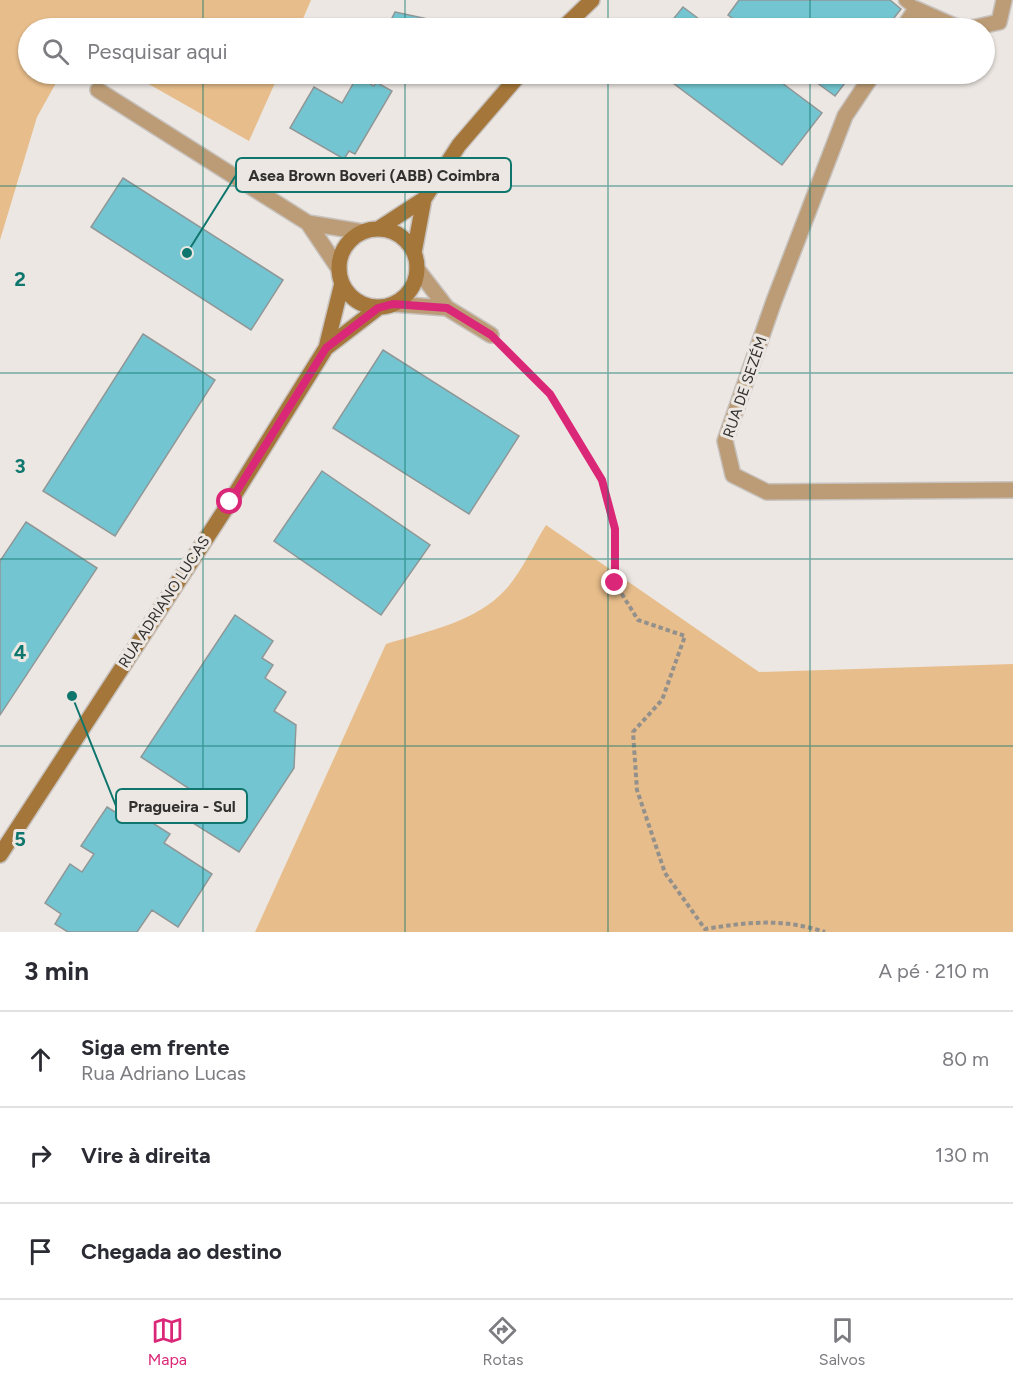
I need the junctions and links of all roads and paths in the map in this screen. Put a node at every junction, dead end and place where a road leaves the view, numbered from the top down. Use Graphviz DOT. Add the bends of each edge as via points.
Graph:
graph roads {
  1 [pos="592,0"];
  2 [pos="1004,0"];
  3 [pos="911,5"];
  4 [pos="573,18"];
  5 [pos="938,18"];
  6 [pos="1006,23"];
  7 [pos="511,84"];
  8 [pos="866,84"];
  9 [pos="98,90"];
  10 [pos="423,199"];
  11 [pos="308,223"];
  12 [pos="370,231"];
  13 [pos="416,261"];
  14 [pos="340,276"];
  15 [pos="386,306"];
  16 [pos="447,308"];
  17 [pos="491,335"];
  18 [pos="326,348"];
  19 [pos="1013,490"];
  20 [pos="0,855"];
  21 [pos="825,932"];
  1 -- 4 [label="street"];
  2 -- 6 [label="street"];
  3 -- 5 [label="street"];
  7 -- 10 [label="street" via="459,145"];
  8 -- 19 [label="street, RUA DE SEZÉM" via="845,116 725,441 733,475 767,492"];
  9 -- 11 [label="street"];
  10 -- 12 [label="street"];
  10 -- 13 [label="street"];
  11 -- 12 [label="street"];
  11 -- 14 [label="street"];
  12 -- 13 [label="street" via="389,231 400,236"];
  12 -- 14 [label="street" via="345,247 340,257"];
  13 -- 15 [label="street" via="411,290 403,299"];
  13 -- 16 [label="street"];
  14 -- 15 [label="street" via="356,301 367,306"];
  14 -- 18 [label="street, RUA ADRIANO LUCAS"];
  15 -- 16 [label="street"];
  15 -- 18 [label="street, RUA ADRIANO LUCAS"];
  16 -- 17 [label="street"];
  17 -- 21 [label="path" via="550,394 602,480 615,529 615,583 638,620 685,636 662,700 633,732 637,790 665,873 705,929 748,922 800,924"];
  18 -- 20 [label="street, RUA ADRIANO LUCAS"];
}
